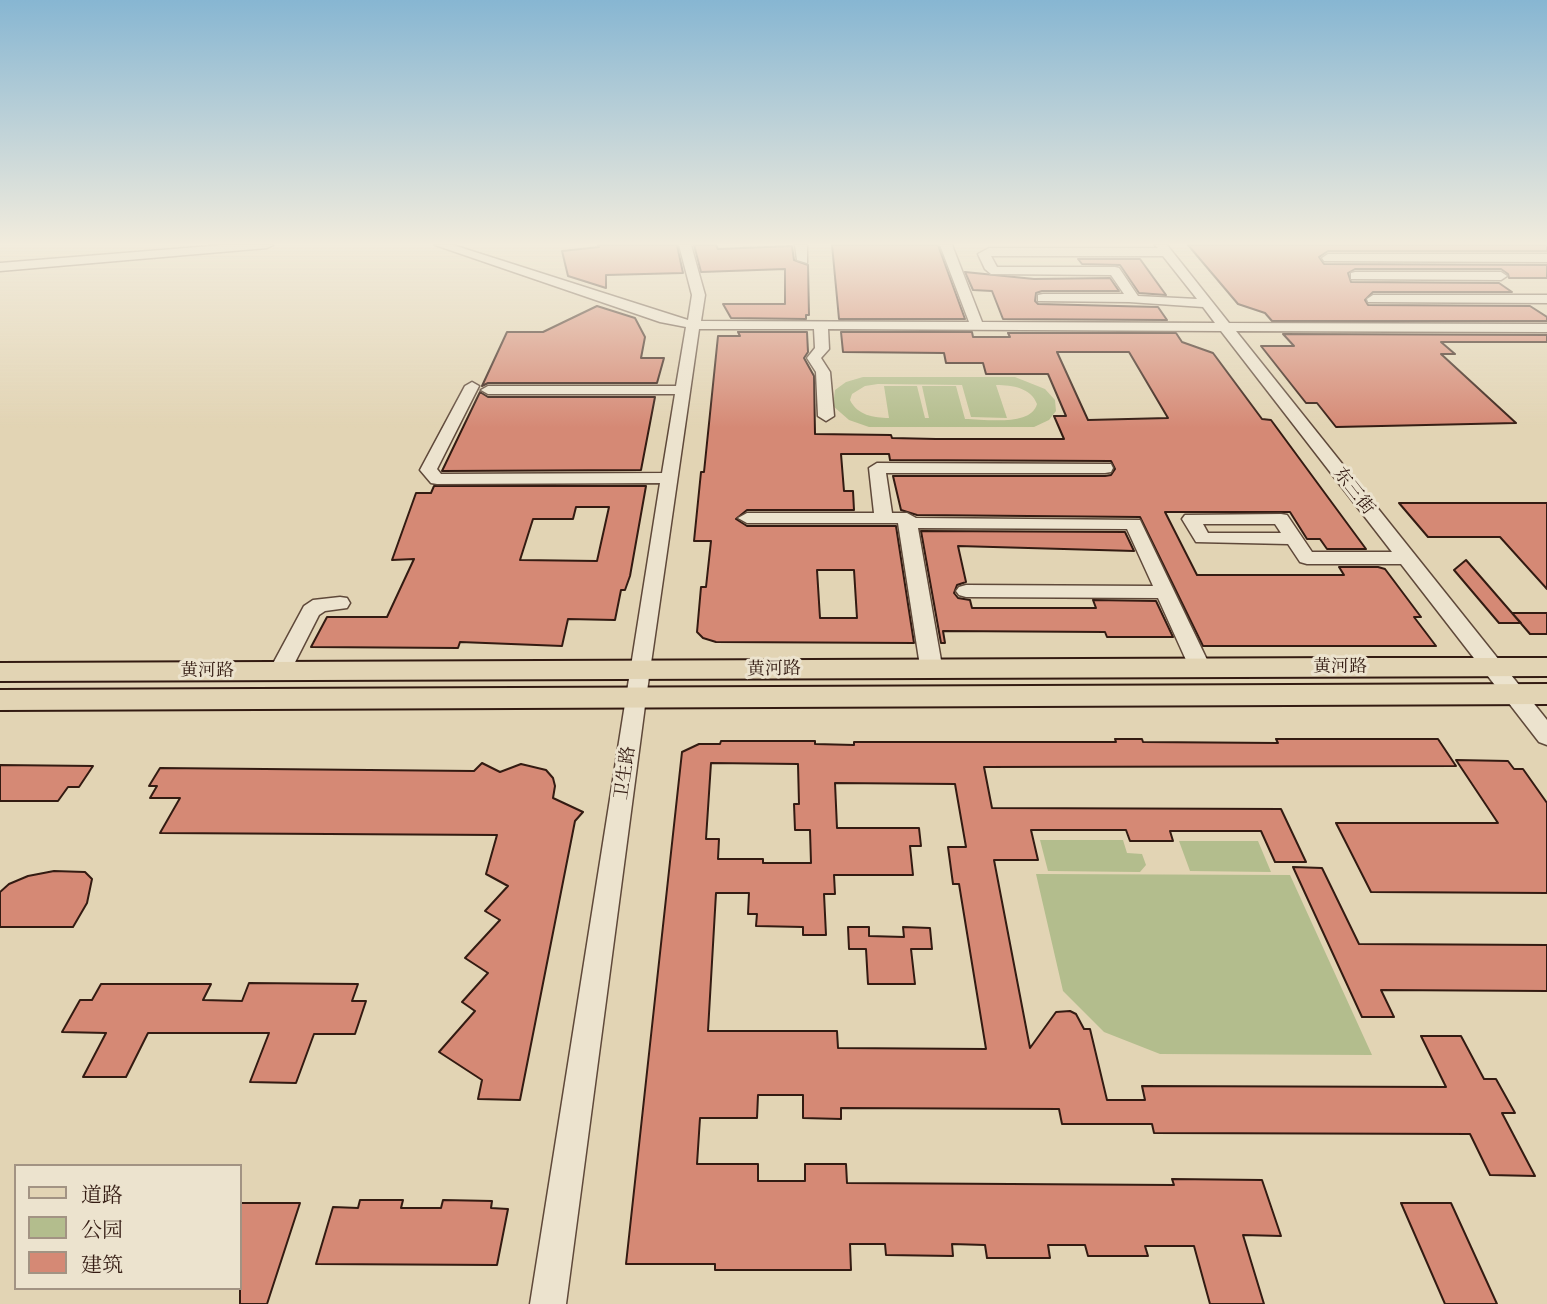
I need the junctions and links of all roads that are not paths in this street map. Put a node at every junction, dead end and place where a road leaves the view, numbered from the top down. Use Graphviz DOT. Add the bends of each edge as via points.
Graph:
graph roads {
  1 [pos="625,306"];
  2 [pos="699,306"];
  3 [pos="969,306"];
  4 [pos="1208,306"];
  5 [pos="693,325"];
  6 [pos="821,326"];
  7 [pos="977,326"];
  8 [pos="1225,327"];
  9 [pos="1547,328"];
  10 [pos="682,390"];
  11 [pos="826,416"];
  12 [pos="1105,468"];
  13 [pos="669,478"];
  14 [pos="747,518"];
  15 [pos="884,518"];
  16 [pos="907,523"];
  17 [pos="1294,539"];
  18 [pos="1407,558"];
  19 [pos="966,591"];
  20 [pos="1165,592"];
  21 [pos="340,603"];
  22 [pos="931,666"];
  23 [pos="1199,666"];
  24 [pos="1492,667"];
  25 [pos="1547,667"];
  26 [pos="280,671"];
  27 [pos="0,672"];
  28 [pos="637,684"];
  29 [pos="1514,694"];
  30 [pos="1547,694"];
  31 [pos="0,700"];
  32 [pos="1547,736"];
  33 [pos="548,1304"];
  1 -- 5 [label="street"];
  2 -- 5 [label="street, 卫生路"];
  3 -- 7 [label="street"];
  4 -- 8 [label="street, 东三街"];
  5 -- 6 [label="street"];
  5 -- 10 [label="street, 卫生路"];
  6 -- 7 [label="street"];
  6 -- 11 [label="street" via="822,349 814,358 823,372"];
  7 -- 8 [label="street"];
  8 -- 9 [label="street"];
  8 -- 18 [label="street, 东三街"];
  10 -- 13 [label="street, 卫生路"];
  10 -- 13 [label="street" via="480,388 428,470 437,479"];
  12 -- 15 [label="street" via="877,468"];
  13 -- 28 [label="street, 卫生路"];
  14 -- 15 [label="street"];
  15 -- 16 [label="street" via="906,518"];
  16 -- 20 [label="street" via="1134,524"];
  16 -- 22 [label="street"];
  17 -- 17 [label="street" via="1202,538 1191,519 1281,519"];
  17 -- 18 [label="street" via="1307,558"];
  18 -- 24 [label="street, 东三街"];
  19 -- 20 [label="street"];
  20 -- 23 [label="street"];
  21 -- 26 [label="street" via="311,611"];
  22 -- 23 [label="main road, 黄河路"];
  22 -- 28 [label="main road, 黄河路"];
  23 -- 24 [label="main road, 黄河路"];
  24 -- 25 [label="main road, 黄河路"];
  24 -- 29 [label="street, 东三街"];
  26 -- 27 [label="main road, 黄河路"];
  26 -- 28 [label="main road, 黄河路"];
  28 -- 29 [label="main road, 黄河路"];
  28 -- 31 [label="main road, 黄河路"];
  28 -- 33 [label="street, 卫生路"];
  29 -- 30 [label="main road, 黄河路"];
  29 -- 32 [label="street, 东三街"];
}
